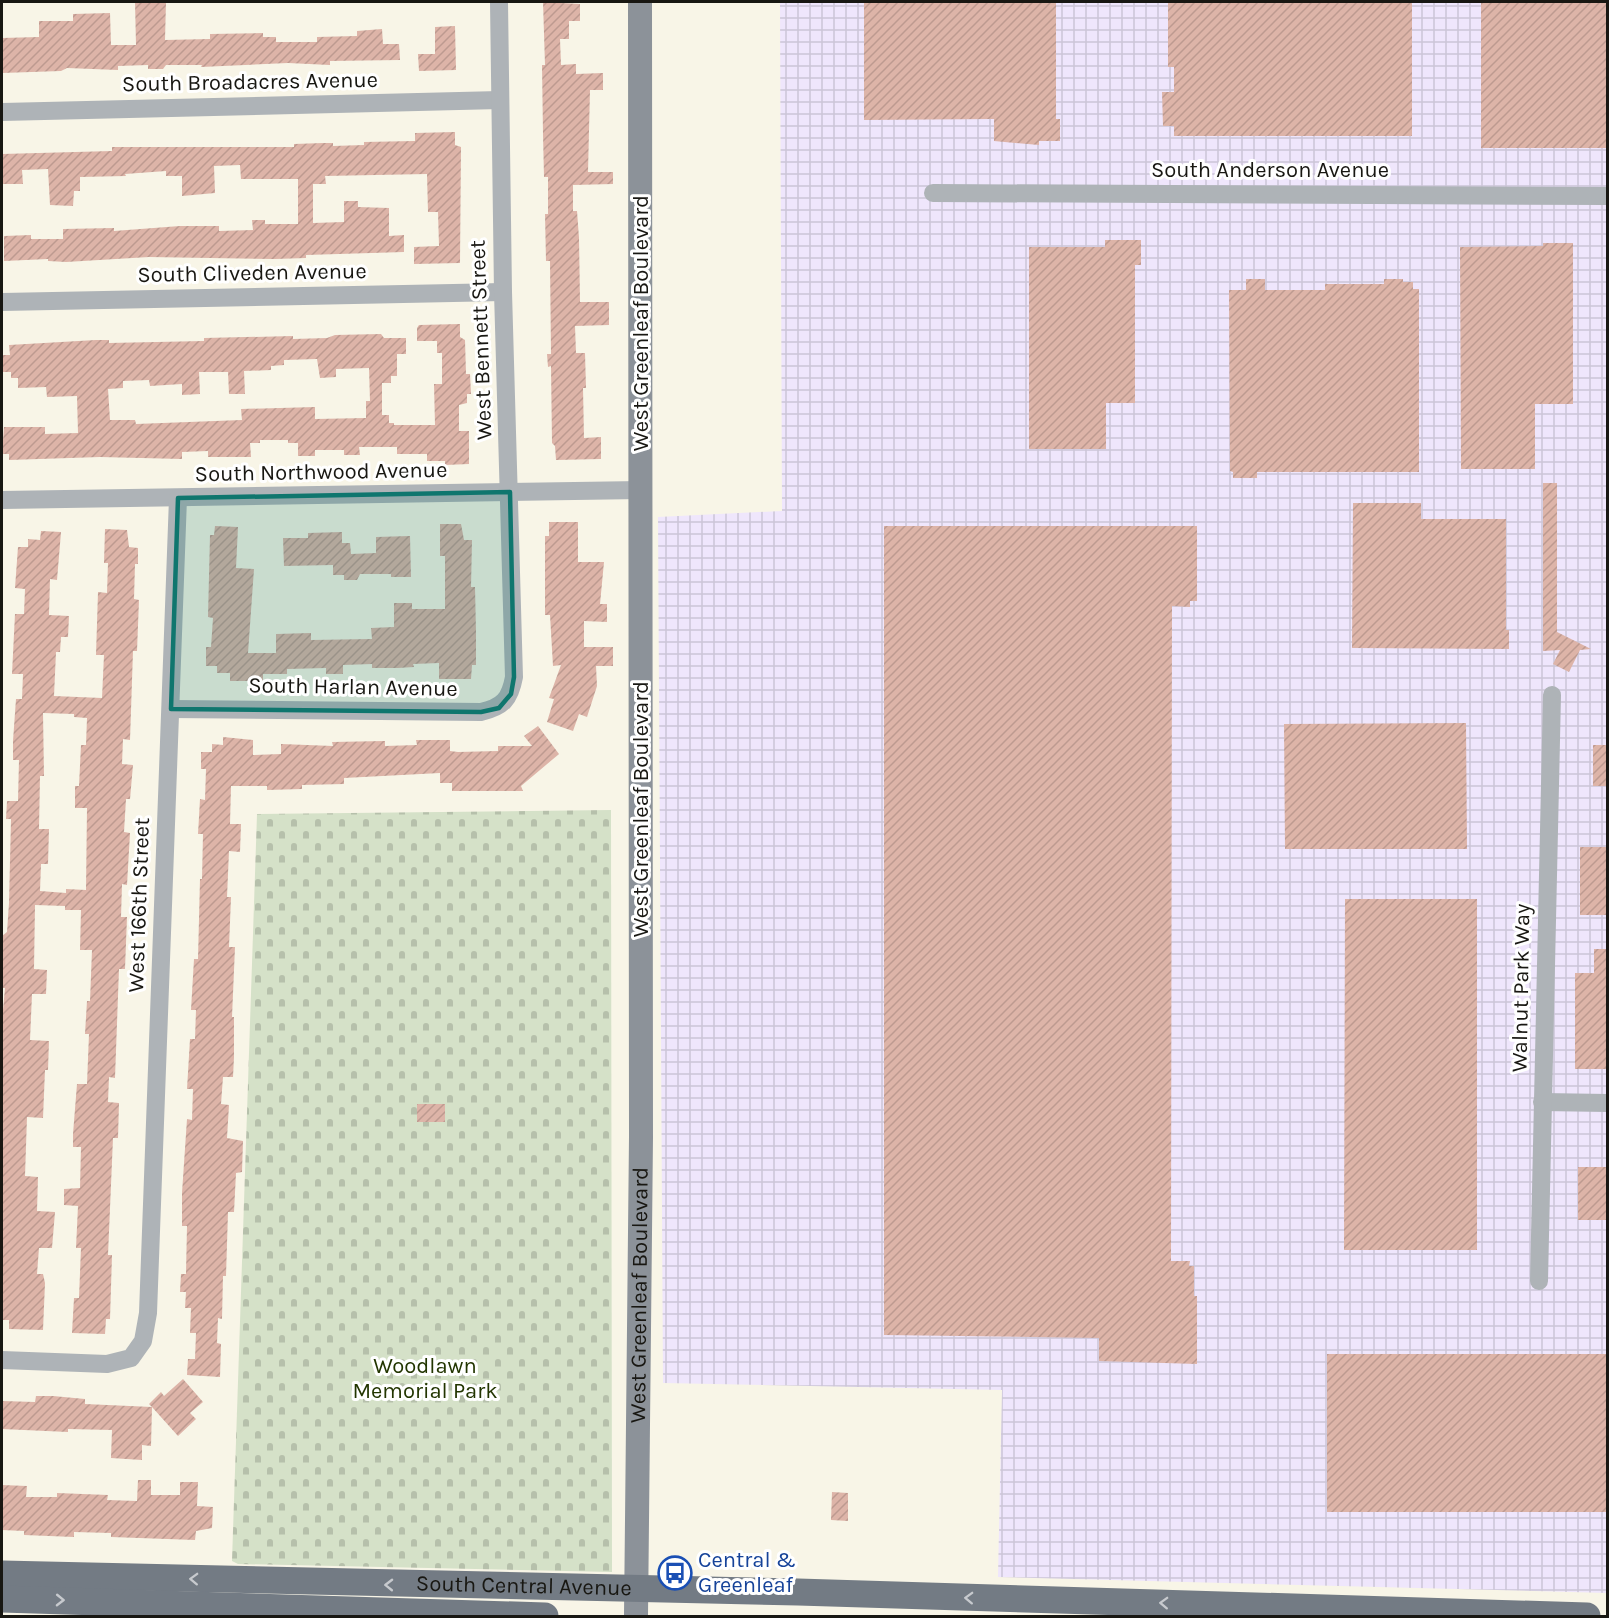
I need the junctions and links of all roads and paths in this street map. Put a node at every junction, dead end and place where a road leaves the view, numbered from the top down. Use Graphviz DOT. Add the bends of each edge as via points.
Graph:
graph roads {
  1 [pos="499,2"];
  2 [pos="640,2"];
  3 [pos="500,100"];
  4 [pos="2,112"];
  5 [pos="933,193"];
  6 [pos="1608,196"];
  7 [pos="503,292"];
  8 [pos="2,302"];
  9 [pos="641,490"];
  10 [pos="510,492"];
  11 [pos="178,498"];
  12 [pos="2,500"];
  13 [pos="514,677"];
  14 [pos="1552,695"];
  15 [pos="171,708"];
  16 [pos="1542,1102"];
  17 [pos="1608,1103"];
  18 [pos="1539,1281"];
  19 [pos="2,1360"];
  20 [pos="2,1574"];
  21 [pos="2,1599"];
  22 [pos="636,1604"];
  23 [pos="1225,1611"];
  24 [pos="1399,1614"];
  25 [pos="545,1617"];
  26 [pos="1587,1617"];
  1 -- 3 [label="street, West Bennett Street"];
  2 -- 9 [label="street, West Greenleaf Boulevard"];
  3 -- 4 [label="street, South Broadacres Avenue"];
  3 -- 7 [label="street, West Bennett Street"];
  5 -- 6 [label="street, South Anderson Avenue"];
  7 -- 8 [label="street, South Cliveden Avenue"];
  7 -- 10 [label="street, West Bennett Street"];
  9 -- 10 [label="street, South Northwood Avenue"];
  9 -- 22 [label="street, West Greenleaf Boulevard"];
  10 -- 11 [label="street, South Northwood Avenue"];
  10 -- 13 [label="street, West Bennett Street"];
  11 -- 12 [label="street, South Northwood Avenue"];
  11 -- 15 [label="street, West 166th Street"];
  13 -- 15 [label="street, South Harlan Avenue" via="511,694 499,708 481,712"];
  14 -- 16 [label="street, Walnut Park Way"];
  15 -- 19 [label="street, West 166th Street" via="143,1341 131,1358 107,1364"];
  16 -- 17 [label="street"];
  16 -- 18 [label="street, Walnut Park Way"];
  22 -- 20 [label="main road, South Central Avenue, one-way"];
  21 -- 25 [label="main road, one-way"];
  23 -- 22 [label="main road, South Central Avenue, one-way" via="798,1592"];
  23 -- 24 [label="main road, South Central Avenue"];
  24 -- 26 [label="main road, South Central Avenue"];
}
